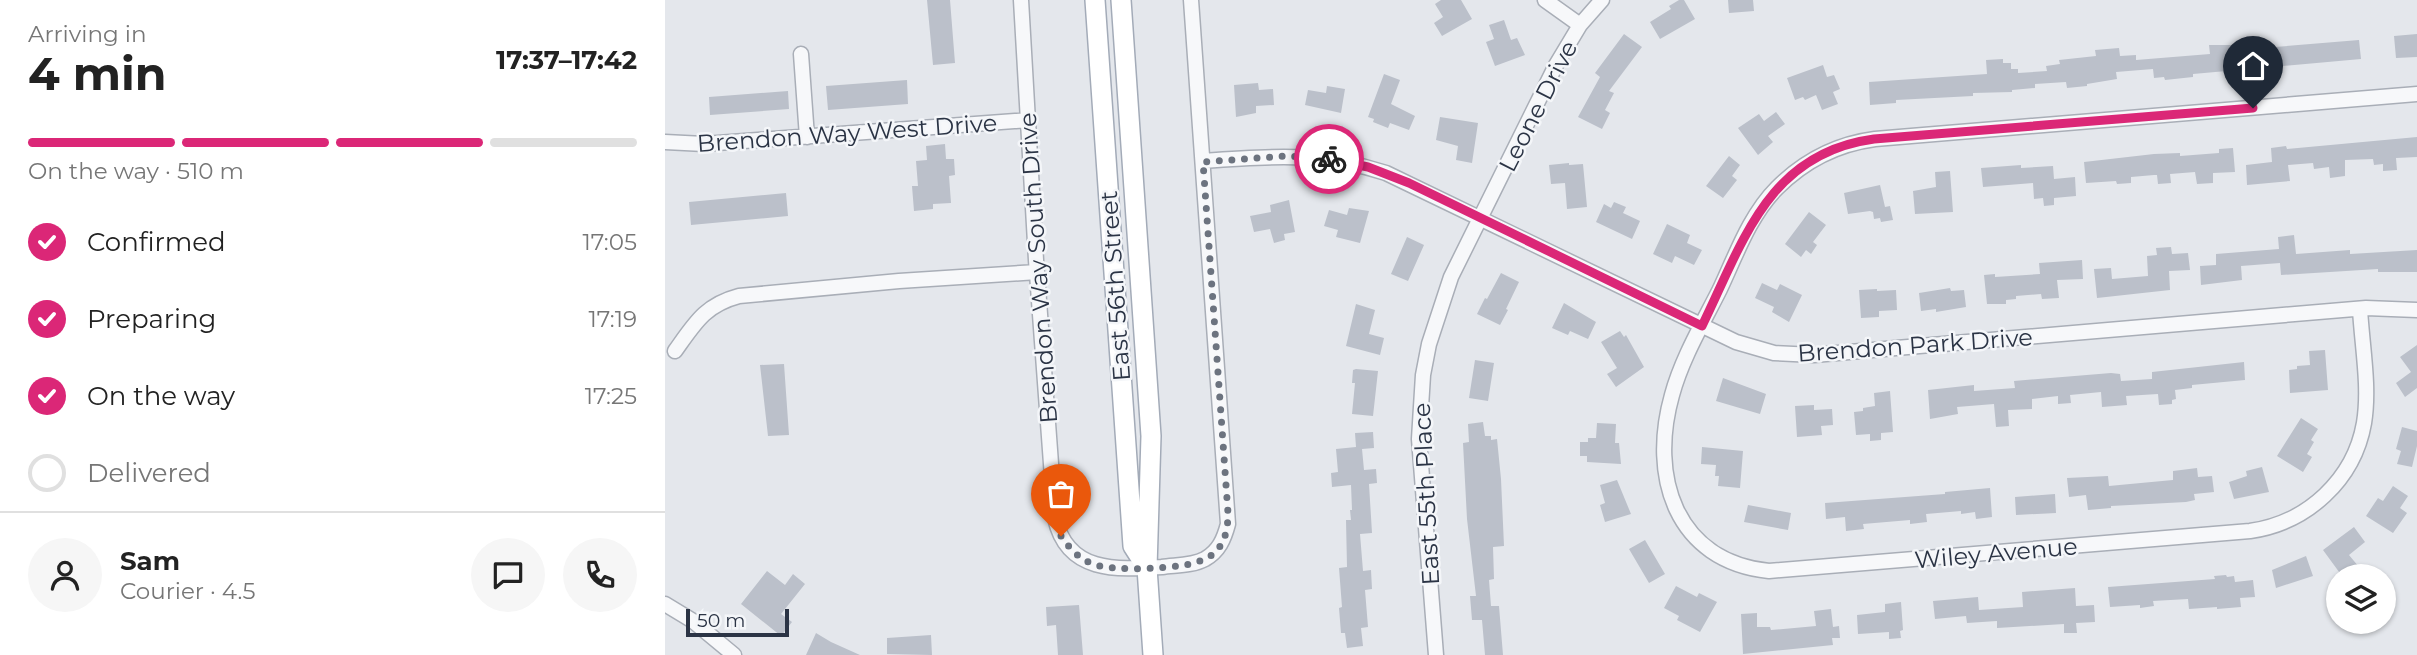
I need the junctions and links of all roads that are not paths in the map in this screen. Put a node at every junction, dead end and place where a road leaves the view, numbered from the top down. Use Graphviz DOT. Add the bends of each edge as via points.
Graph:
graph roads {
  1 [pos="1021,0"];
  2 [pos="1095,0"];
  3 [pos="1121,0"];
  4 [pos="1191,0"];
  5 [pos="1545,0"];
  6 [pos="1602,0"];
  7 [pos="1580,25"];
  8 [pos="801,54"];
  9 [pos="2417,94"];
  10 [pos="1029,120"];
  11 [pos="807,137"];
  12 [pos="665,142"];
  13 [pos="1203,162"];
  14 [pos="1481,218"];
  15 [pos="1037,272"];
  16 [pos="2360,309"];
  17 [pos="2417,310"];
  18 [pos="1702,326"];
  19 [pos="675,351"];
  20 [pos="1147,568"];
  21 [pos="665,604"];
  22 [pos="734,655"];
  23 [pos="1153,655"];
  24 [pos="1436,655"];
  1 -- 10 [label="street, Brendon Way South Drive"];
  2 -- 20 [label="main road, East 56th Street" via="1133,546"];
  3 -- 20 [label="main road, East 56th Street" via="1151,436"];
  4 -- 13 [label="street"];
  5 -- 7 [label="street"];
  6 -- 7 [label="street, Leone Drive"];
  7 -- 14 [label="street, Leone Drive"];
  8 -- 11 [label="street"];
  9 -- 18 [label="street, Wiley Avenue" via="1874,139 1841,146 1798,168 1774,191 1755,218"];
  10 -- 11 [label="street, Brendon Way West Drive"];
  10 -- 15 [label="street, Brendon Way South Drive"];
  11 -- 12 [label="street, Brendon Way West Drive" via="696,145"];
  13 -- 14 [label="street, Brendon Park Drive" via="1286,156 1337,160 1386,173"];
  13 -- 20 [label="street" via="1228,524 1218,549 1203,561"];
  14 -- 18 [label="street, Brendon Park Drive"];
  14 -- 24 [label="street, East 55th Place" via="1440,307 1420,400 1420,458"];
  15 -- 19 [label="street" via="739,296 719,302 699,317"];
  15 -- 20 [label="street, Brendon Way South Drive" via="1055,518 1061,535 1077,556 1094,565"];
  16 -- 17 [label="street, Brendon Park Drive"];
  16 -- 18 [label="street, Brendon Park Drive" via="1814,355 1761,350"];
  16 -- 18 [label="street, Wiley Avenue" via="2365,405 2357,448 2329,491 2293,518 2250,531 1783,571 1749,568 1718,555 1688,528 1671,499 1663,460 1667,412"];
  20 -- 23 [label="main road, East 56th Street"];
  21 -- 22 [label="street"];
}
